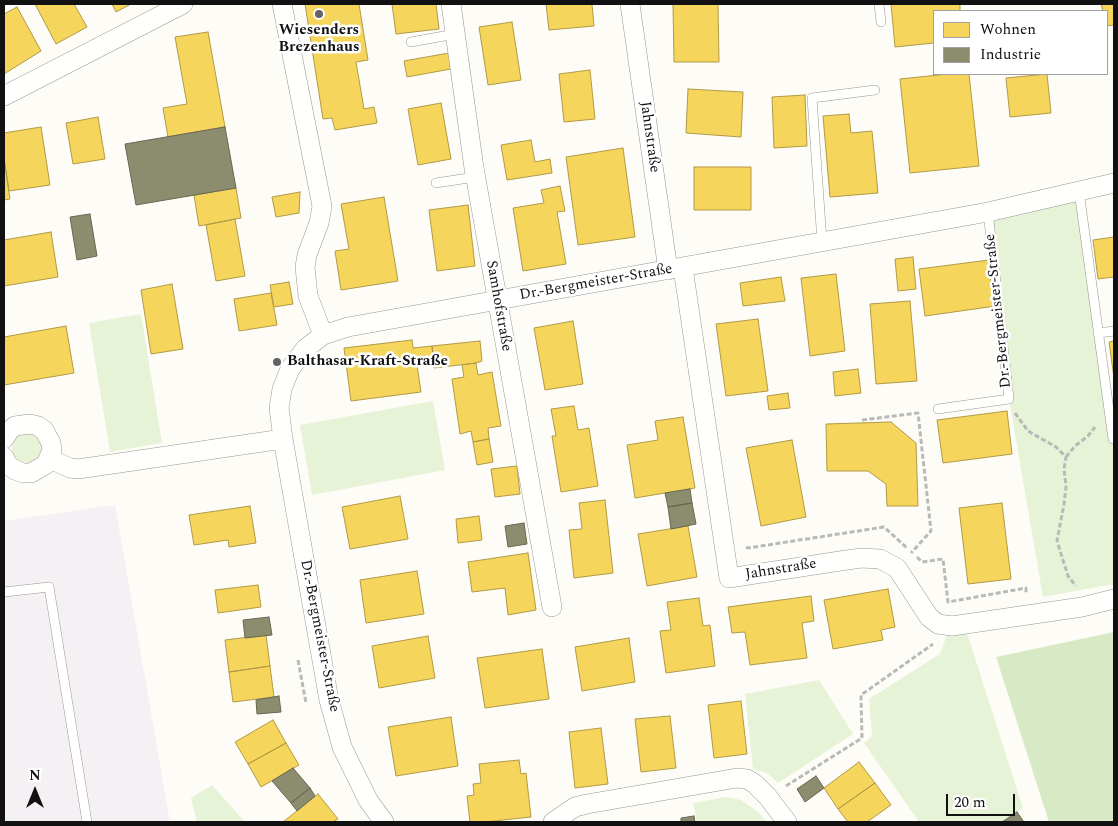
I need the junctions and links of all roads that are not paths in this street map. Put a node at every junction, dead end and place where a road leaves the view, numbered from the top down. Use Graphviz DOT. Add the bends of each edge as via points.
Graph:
graph roads {
  1 [pos="182,4"];
  2 [pos="282,4"];
  3 [pos="451,4"];
  4 [pos="630,4"];
  5 [pos="879,4"];
  6 [pos="881,22"];
  7 [pos="455,34"];
  8 [pos="411,42"];
  9 [pos="875,90"];
  10 [pos="4,96"];
  11 [pos="475,176"];
  12 [pos="436,183"];
  13 [pos="1114,183"];
  14 [pos="1079,192"];
  15 [pos="988,212"];
  16 [pos="822,242"];
  17 [pos="676,269"];
  18 [pos="498,301"];
  19 [pos="1114,331"];
  20 [pos="1098,333"];
  21 [pos="323,335"];
  22 [pos="938,409"];
  23 [pos="4,439"];
  24 [pos="283,439"];
  25 [pos="1113,439"];
  26 [pos="4,457"];
  27 [pos="50,459"];
  28 [pos="4,592"];
  29 [pos="1114,599"];
  30 [pos="552,607"];
  31 [pos="87,822"];
  32 [pos="384,822"];
  33 [pos="553,822"];
  34 [pos="787,822"];
  1 -- 10 [label="street"];
  2 -- 21 [label="street" via="322,206 305,267 308,296"];
  3 -- 7 [label="street, Samhofstraße"];
  4 -- 17 [label="street, Jahnstraße"];
  5 -- 6 [label="lane"];
  7 -- 8 [label="lane"];
  7 -- 11 [label="street, Samhofstraße"];
  9 -- 16 [label="lane" via="812,98"];
  11 -- 12 [label="lane"];
  11 -- 18 [label="street, Samhofstraße"];
  13 -- 14 [label="street, Dr.-Bergmeister-Straße"];
  14 -- 15 [label="street, Dr.-Bergmeister-Straße"];
  14 -- 20 [label="lane"];
  15 -- 16 [label="street, Dr.-Bergmeister-Straße"];
  15 -- 22 [label="lane, Dr.-Bergmeister-Straße" via="1009,399"];
  16 -- 17 [label="street, Dr.-Bergmeister-Straße"];
  17 -- 18 [label="street, Dr.-Bergmeister-Straße"];
  17 -- 29 [label="street, Jahnstraße" via="729,578 861,558 880,559 897,568 929,616 938,624 952,626 1082,607"];
  18 -- 21 [label="street, Dr.-Bergmeister-Straße" via="366,323"];
  18 -- 30 [label="street, Samhofstraße"];
  19 -- 20 [label="lane"];
  20 -- 25 [label="lane"];
  21 -- 24 [label="street, Dr.-Bergmeister-Straße" via="296,359 285,379 279,408"];
  23 -- 27 [label="street" via="15,426 38,426 51,443"];
  24 -- 27 [label="street" via="78,469"];
  24 -- 32 [label="street, Dr.-Bergmeister-Straße" via="329,700 342,747 368,800"];
  26 -- 27 [label="street" via="9,466 23,473 39,470"];
  28 -- 31 [label="lane" via="49,586"];
  33 -- 34 [label="street" via="570,810 588,804 737,778 755,784"];
}
